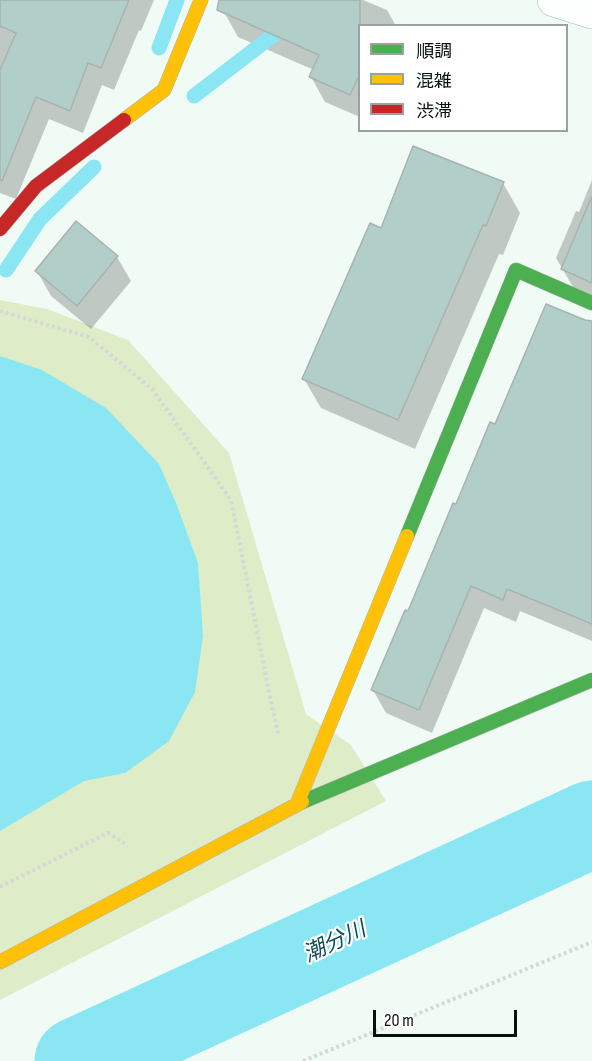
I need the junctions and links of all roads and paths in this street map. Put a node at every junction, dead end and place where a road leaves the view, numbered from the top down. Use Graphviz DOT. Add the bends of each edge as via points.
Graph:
graph roads {
  1 [pos="201,0"];
  2 [pos="554,0"];
  3 [pos="592,12"];
  4 [pos="0,229"];
  5 [pos="592,303"];
  6 [pos="0,311"];
  7 [pos="592,680"];
  8 [pos="280,739"];
  9 [pos="297,804"];
  10 [pos="169,872"];
  11 [pos="0,887"];
  12 [pos="592,942"];
  13 [pos="0,962"];
  14 [pos="303,1061"];
  1 -- 4 [label="street" via="164,90 36,186"];
  2 -- 3 [label="street"];
  5 -- 9 [label="street" via="516,270"];
  6 -- 8 [label="path" via="89,337 153,389 231,500"];
  7 -- 9 [label="street"];
  9 -- 10 [label="street"];
  10 -- 11 [label="path" via="108,833"];
  10 -- 13 [label="street"];
  12 -- 14 [label="path"];
}
